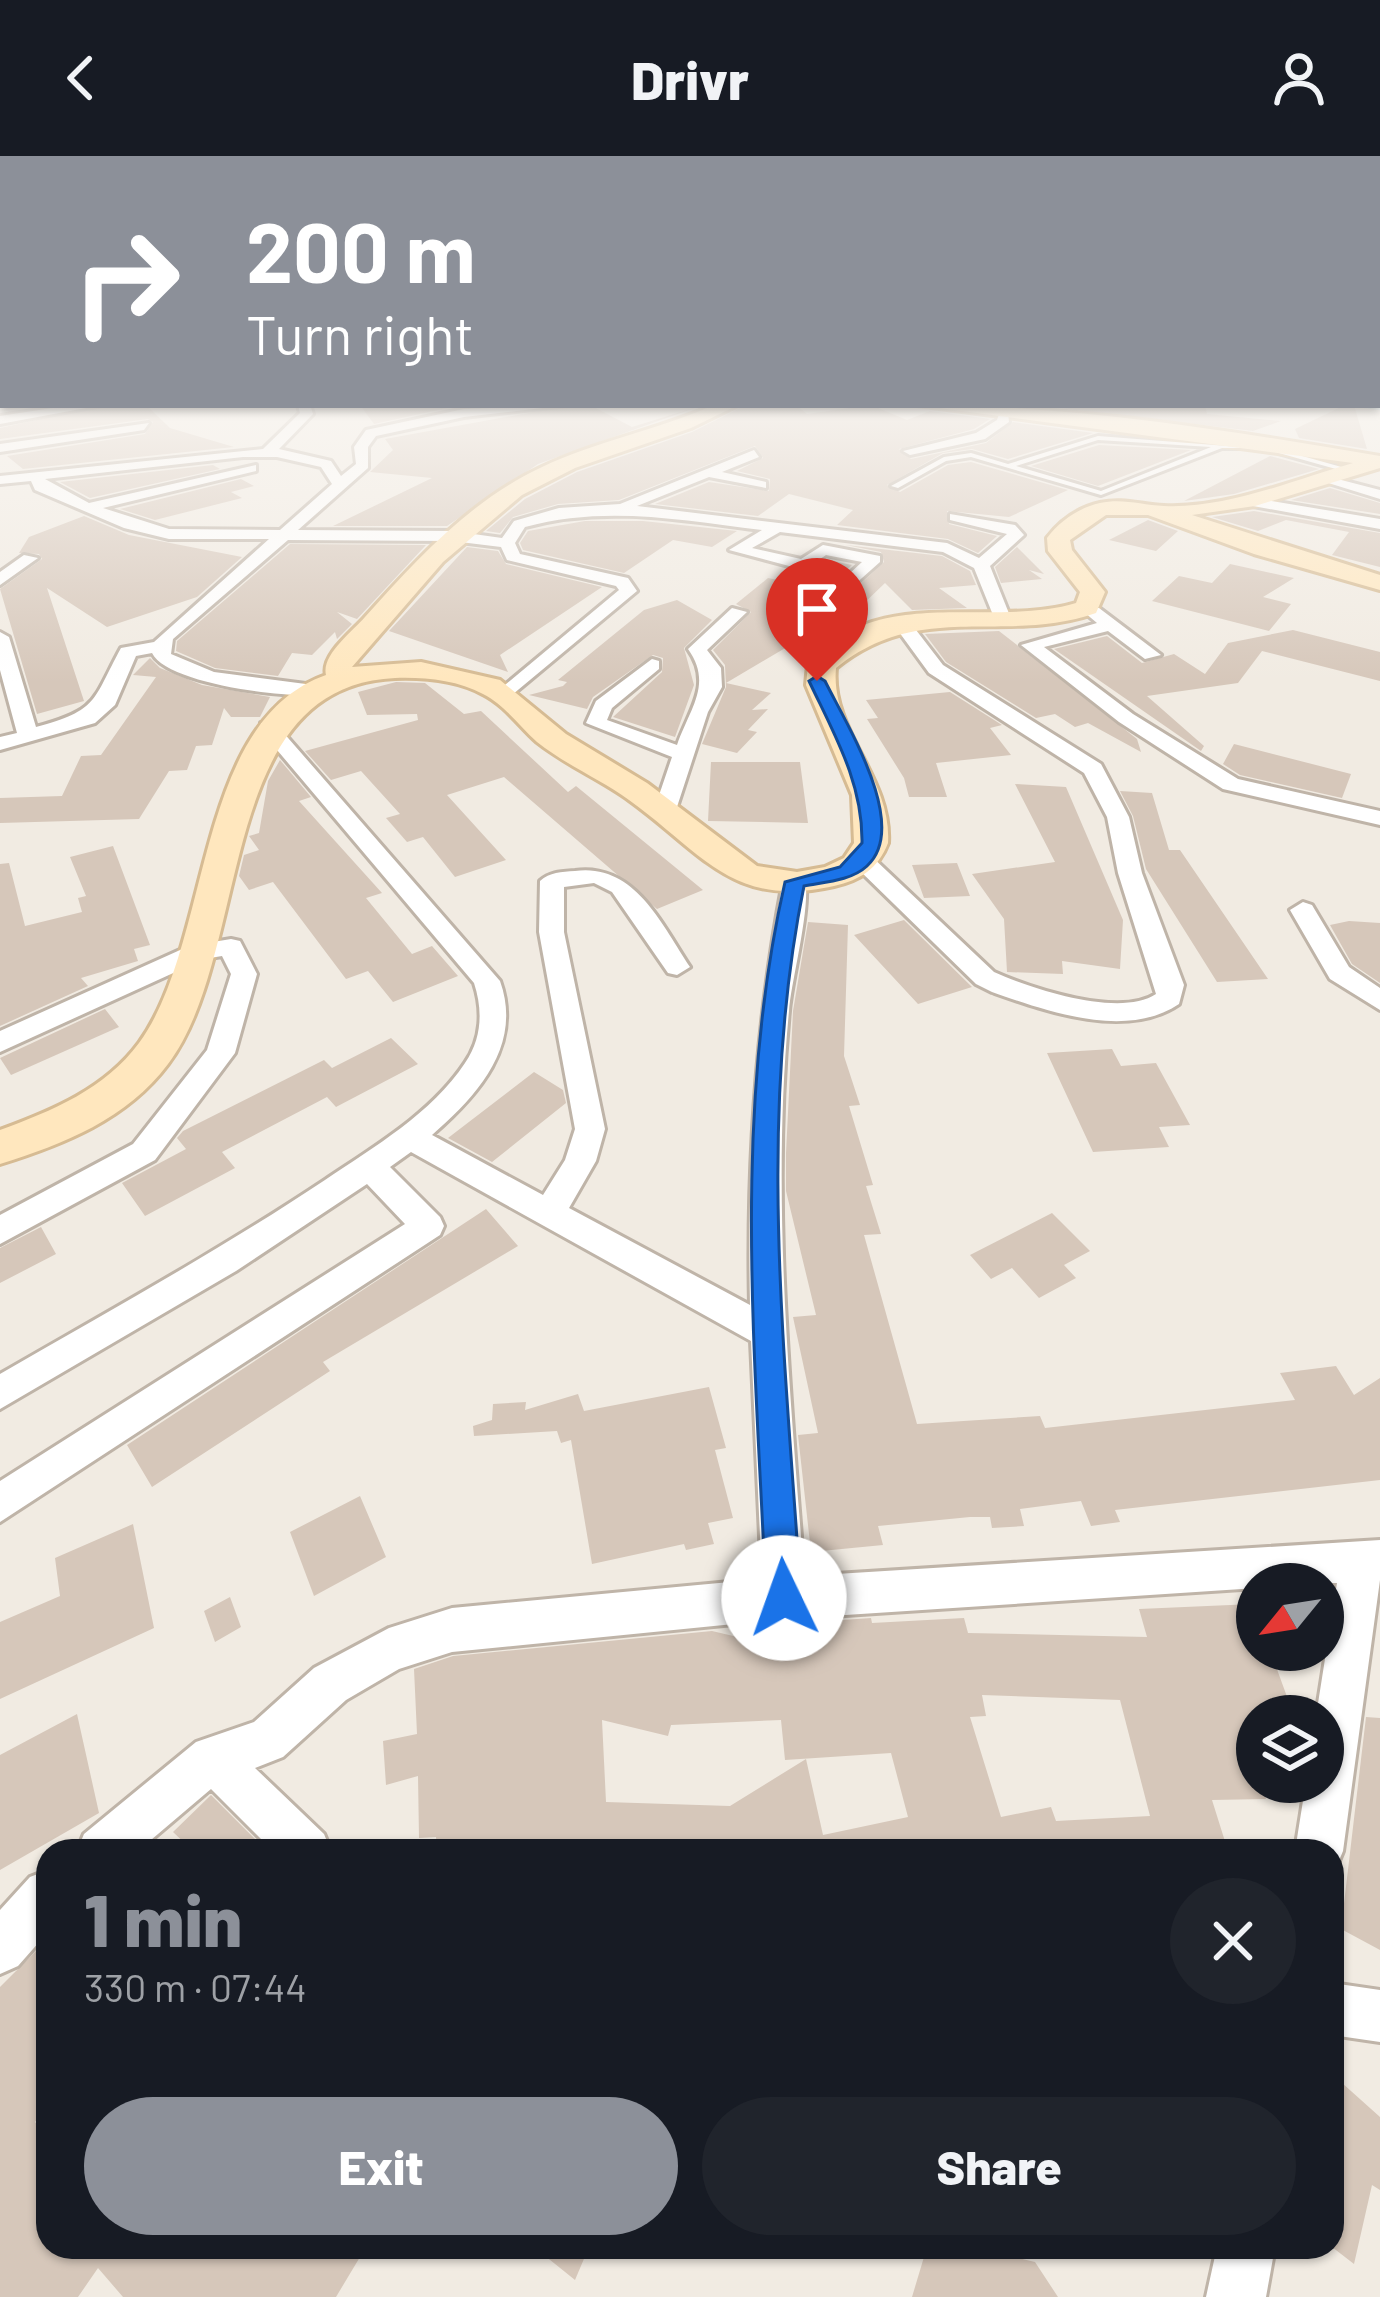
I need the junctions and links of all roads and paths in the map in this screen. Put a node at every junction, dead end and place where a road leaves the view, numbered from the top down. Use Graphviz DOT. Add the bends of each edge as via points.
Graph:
graph roads {
  1 [pos="39,483"];
  2 [pos="182,483"];
  3 [pos="530,483"];
  4 [pos="685,483"];
  5 [pos="752,483"];
  6 [pos="901,483"];
  7 [pos="1067,483"];
  8 [pos="1127,483"];
  9 [pos="1310,483"];
  10 [pos="1342,483"];
  11 [pos="339,484"];
  12 [pos="761,485"];
  13 [pos="895,486"];
  14 [pos="1380,495"];
  15 [pos="1247,501"];
  16 [pos="83,508"];
  17 [pos="619,508"];
  18 [pos="1172,511"];
  19 [pos="955,517"];
  20 [pos="1380,524"];
  21 [pos="774,530"];
  22 [pos="290,532"];
  23 [pos="452,536"];
  24 [pos="507,543"];
  25 [pos="30,558"];
  26 [pos="981,565"];
  27 [pos="0,580"];
  28 [pos="1380,583"];
  29 [pos="826,605"];
  30 [pos="738,612"];
  31 [pos="1001,616"];
  32 [pos="1099,616"];
  33 [pos="900,622"];
  34 [pos="0,637"];
  35 [pos="160,646"];
  36 [pos="1152,655"];
  37 [pos="652,664"];
  38 [pos="346,679"];
  39 [pos="314,690"];
  40 [pos="506,694"];
  41 [pos="268,727"];
  42 [pos="28,737"];
  43 [pos="0,744"];
  44 [pos="683,754"];
  45 [pos="664,813"];
  46 [pos="1380,818"];
  47 [pos="862,860"];
  48 [pos="795,882"];
  49 [pos="1303,910"];
  50 [pos="198,952"];
  51 [pos="677,968"];
  52 [pos="1380,1000"];
  53 [pos="0,1042"];
  54 [pos="410,1137"];
  55 [pos="0,1147"];
  56 [pos="369,1166"];
  57 [pos="549,1213"];
  58 [pos="0,1231"];
  59 [pos="769,1333"];
  60 [pos="0,1393"];
  61 [pos="0,1503"];
  62 [pos="1371,1561"];
  63 [pos="784,1598"];
  64 [pos="212,1758"];
  65 [pos="114,1839"];
  66 [pos="295,1839"];
  67 [pos="1320,1839"];
  68 [pos="36,1908"];
  69 [pos="0,1948"];
  70 [pos="1344,2011"];
  71 [pos="1380,2017"];
  72 [pos="1244,2259"];
  73 [pos="1236,2297"];
  1 -- 16 [label="street"];
  2 -- 16 [label="street"];
  3 -- 23 [label="main road"];
  4 -- 17 [label="street"];
  5 -- 12 [label="street"];
  6 -- 13 [label="lane"];
  7 -- 8 [label="lane" via="1101,493"];
  9 -- 15 [label="main road"];
  10 -- 14 [label="street"];
  11 -- 22 [label="street"];
  15 -- 18 [label="main road"];
  15 -- 20 [label="street"];
  16 -- 22 [label="street" via="170,534"];
  17 -- 21 [label="street"];
  17 -- 24 [label="street" via="527,520"];
  18 -- 28 [label="main road" via="1247,544"];
  18 -- 32 [label="main road" via="1101,512 1058,538 1094,592"];
  19 -- 26 [label="street" via="1016,535"];
  21 -- 26 [label="street" via="922,544"];
  21 -- 29 [label="street" via="737,550 804,565 823,550 874,560"];
  22 -- 23 [label="street"];
  22 -- 35 [label="street"];
  23 -- 24 [label="street"];
  23 -- 38 [label="main road" via="340,661"];
  24 -- 40 [label="street" via="521,561 609,578 628,591"];
  25 -- 27 [label="street"];
  26 -- 31 [label="street"];
  30 -- 44 [label="street" via="698,649 712,687"];
  31 -- 32 [label="main road"];
  31 -- 33 [label="main road"];
  32 -- 36 [label="street"];
  32 -- 46 [label="street" via="1030,645 1231,784"];
  33 -- 47 [label="main road" via="837,651 817,681 872,811"];
  33 -- 47 [label="street" via="936,669 1093,769 1118,817 1172,985 1169,998 1148,1010 1100,1009 1010,992 986,979"];
  34 -- 42 [label="street"];
  35 -- 39 [label="street" via="172,664 195,671"];
  35 -- 42 [label="street" via="128,652 105,705 88,719"];
  37 -- 44 [label="street" via="603,705 596,724"];
  38 -- 39 [label="main road"];
  38 -- 40 [label="main road" via="429,670"];
  39 -- 41 [label="main road"];
  40 -- 45 [label="main road" via="574,756"];
  41 -- 50 [label="main road"];
  41 -- 54 [label="street" via="487,981 496,1003 477,1068"];
  42 -- 43 [label="street"];
  44 -- 45 [label="street"];
  45 -- 48 [label="main road" via="742,874"];
  47 -- 48 [label="main road"];
  48 -- 59 [label="street" via="765,1076"];
  49 -- 52 [label="street" via="1339,973"];
  50 -- 53 [label="street"];
  50 -- 55 [label="main road" via="189,997 160,1047 117,1093 71,1123"];
  50 -- 58 [label="street" via="231,947 244,974 221,1053 144,1152"];
  51 -- 57 [label="street" via="621,887 598,874 551,881 544,906 574,1018 591,1134"];
  54 -- 56 [label="street"];
  54 -- 57 [label="street"];
  56 -- 60 [label="street"];
  56 -- 61 [label="street" via="428,1226"];
  57 -- 59 [label="street"];
  59 -- 63 [label="street"];
  62 -- 63 [label="street"];
  62 -- 67 [label="street"];
  63 -- 64 [label="street" via="452,1630 389,1650 330,1684 267,1741"];
  64 -- 65 [label="street"];
  64 -- 66 [label="street"];
  68 -- 69 [label="street"];
  70 -- 71 [label="street"];
  72 -- 73 [label="street"];
}
